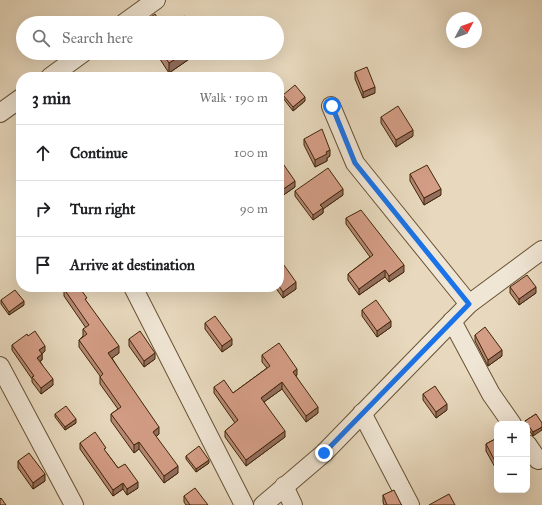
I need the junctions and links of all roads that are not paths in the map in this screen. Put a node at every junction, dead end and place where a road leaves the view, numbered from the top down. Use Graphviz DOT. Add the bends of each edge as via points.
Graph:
graph roads {
  1 [pos="156,0"];
  2 [pos="134,16"];
  3 [pos="73,60"];
  4 [pos="57,72"];
  5 [pos="16,105"];
  6 [pos="332,106"];
  7 [pos="0,113"];
  8 [pos="542,250"];
  9 [pos="136,292"];
  10 [pos="469,304"];
  11 [pos="452,321"];
  12 [pos="0,366"];
  13 [pos="362,413"];
  14 [pos="510,421"];
  15 [pos="530,448"];
  16 [pos="538,460"];
  17 [pos="284,486"];
  18 [pos="74,505"];
  19 [pos="244,505"];
  20 [pos="263,505"];
  21 [pos="293,505"];
  22 [pos="410,505"];
  1 -- 2 [label="street"];
  3 -- 4 [label="street"];
  5 -- 7 [label="street"];
  6 -- 10 [label="street" via="355,163"];
  8 -- 10 [label="street"];
  9 -- 19 [label="street"];
  10 -- 11 [label="street"];
  11 -- 13 [label="street"];
  11 -- 14 [label="street" via="491,394"];
  12 -- 18 [label="street"];
  13 -- 17 [label="street" via="324,453"];
  13 -- 22 [label="street"];
  15 -- 16 [label="street"];
  17 -- 20 [label="street"];
  17 -- 21 [label="street"];
}
